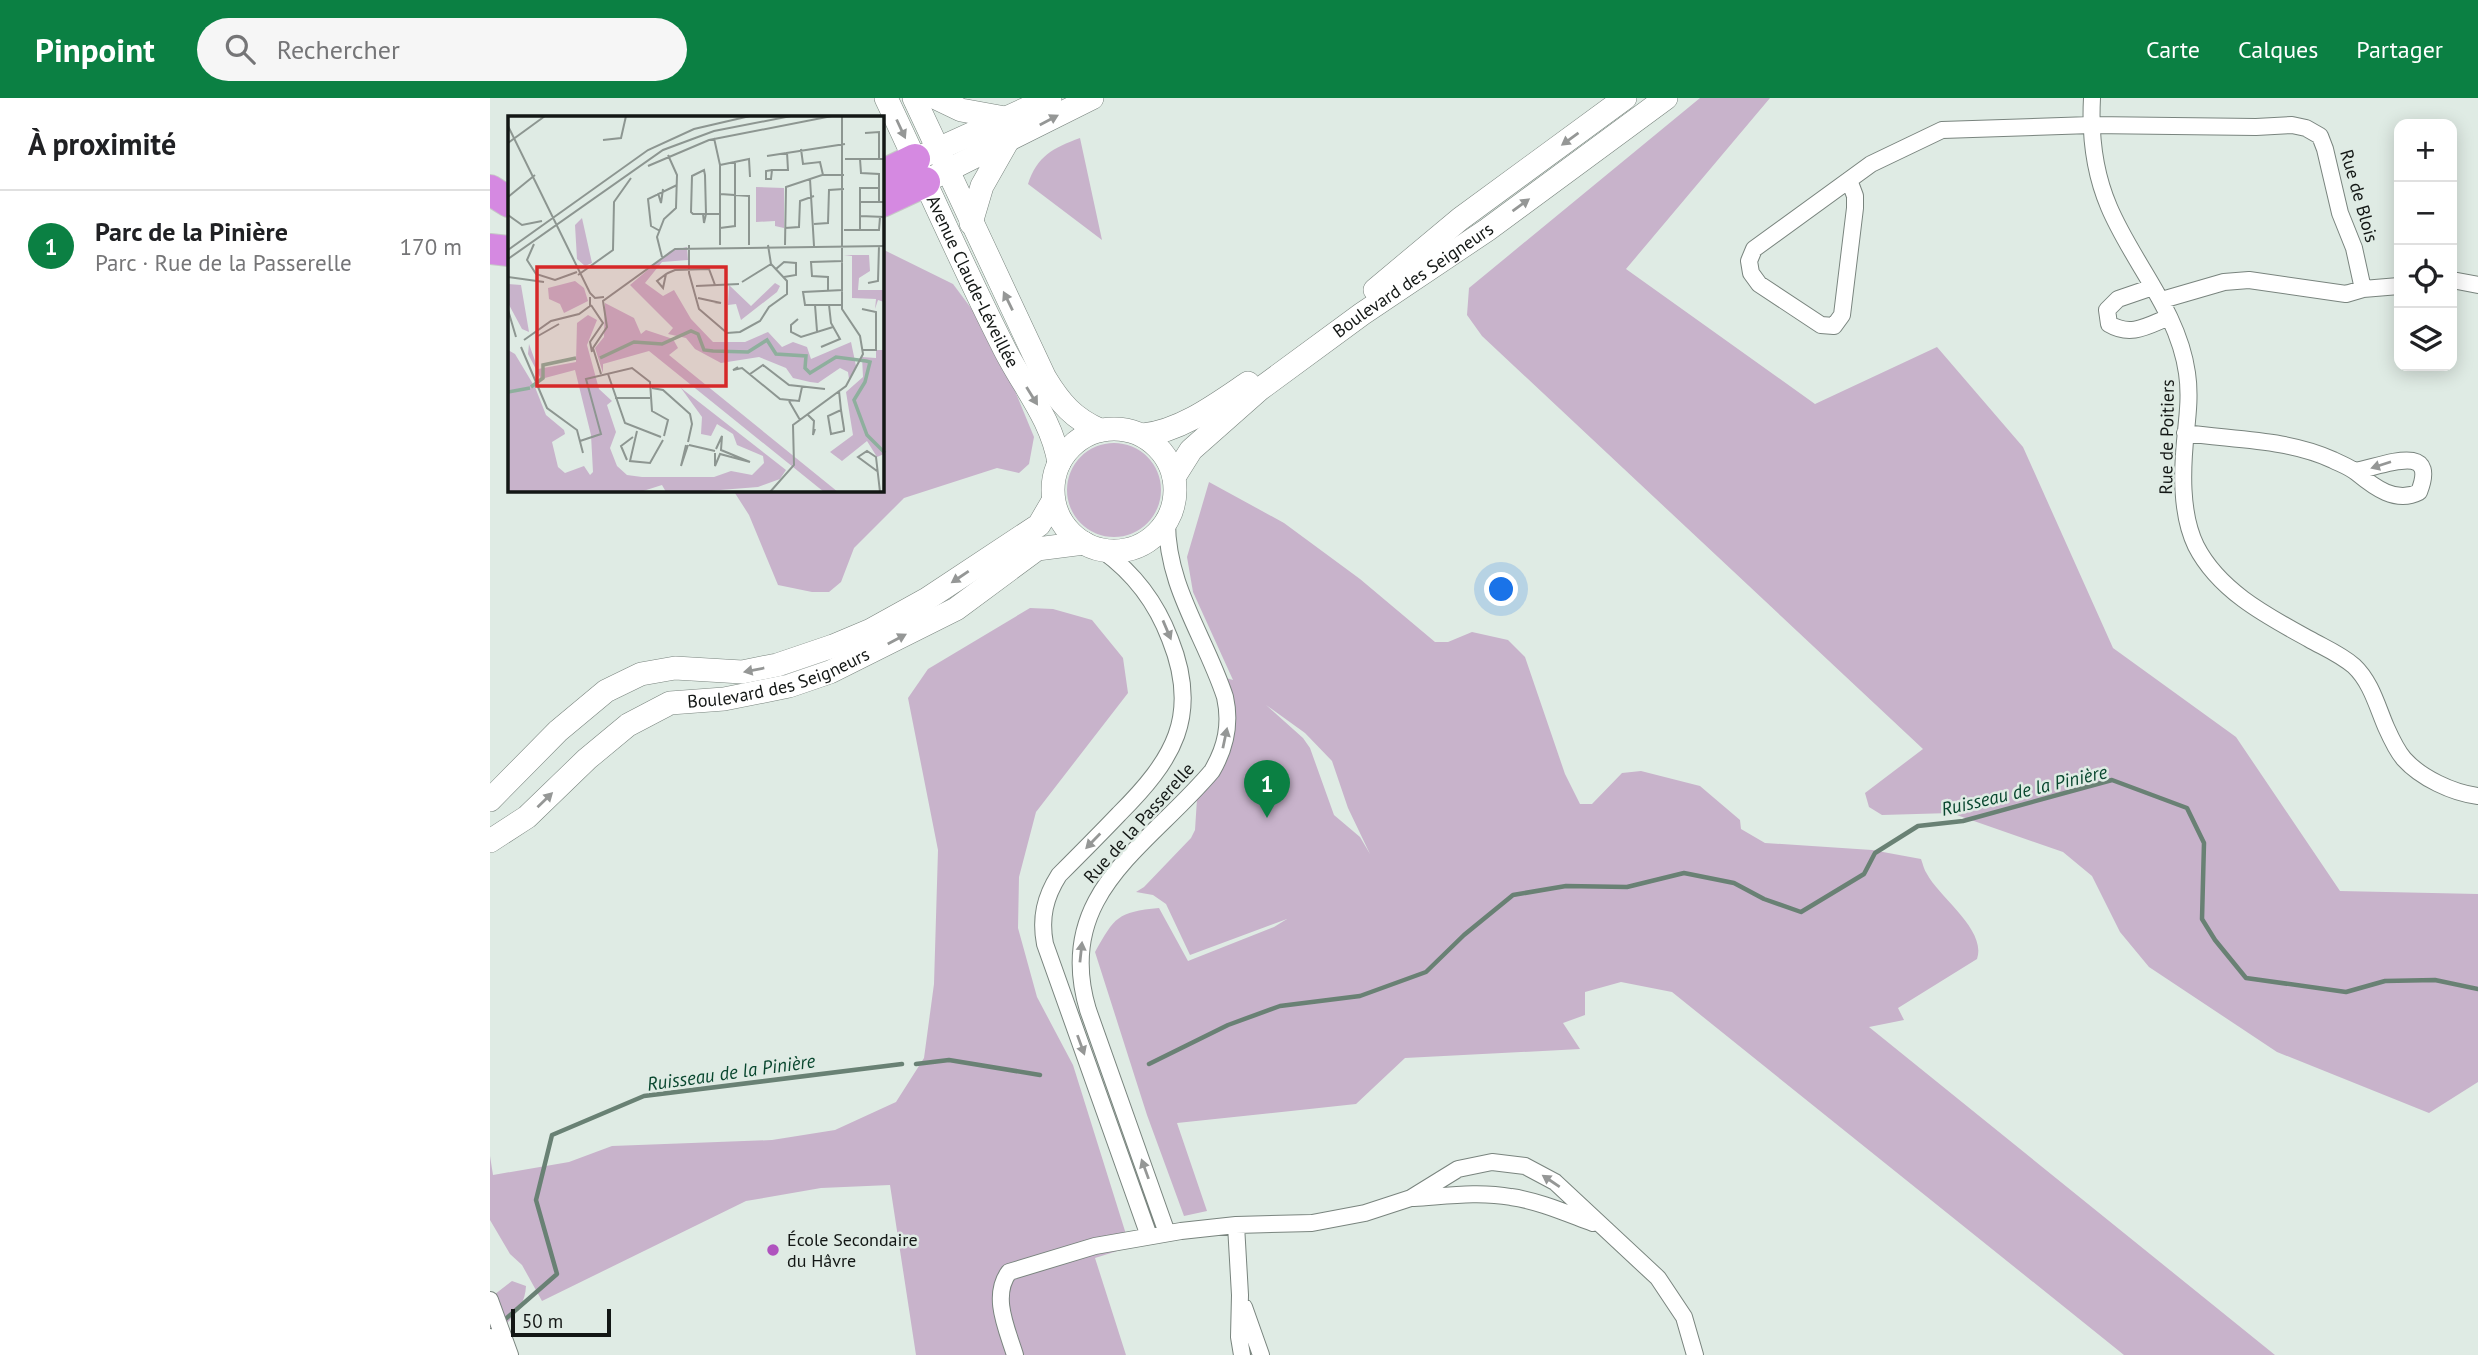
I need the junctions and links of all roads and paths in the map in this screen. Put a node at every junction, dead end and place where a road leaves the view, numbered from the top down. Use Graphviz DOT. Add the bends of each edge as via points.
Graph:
graph roads {
  1 [pos="887,98"];
  2 [pos="914,98"];
  3 [pos="936,98"];
  4 [pos="1050,98"];
  5 [pos="1092,98"];
  6 [pos="1625,98"];
  7 [pos="1666,98"];
  8 [pos="2092,98"];
  9 [pos="1005,118"];
  10 [pos="2091,125"];
  11 [pos="1007,142"];
  12 [pos="931,165"];
  13 [pos="884,175"];
  14 [pos="1849,180"];
  15 [pos="490,190"];
  16 [pos="884,200"];
  17 [pos="508,201"];
  18 [pos="971,223"];
  19 [pos="490,249"];
  20 [pos="508,251"];
  21 [pos="2457,282"];
  22 [pos="2478,285"];
  23 [pos="2394,286"];
  24 [pos="2363,289"];
  25 [pos="2157,294"];
  26 [pos="2169,317"];
  27 [pos="1100,430"];
  28 [pos="2185,433"];
  29 [pos="1143,435"];
  30 [pos="1059,463"];
  31 [pos="2355,471"];
  32 [pos="1174,477"];
  33 [pos="1054,501"];
  34 [pos="1167,520"];
  35 [pos="1093,547"];
  36 [pos="2478,796"];
  37 [pos="490,800"];
  38 [pos="490,841"];
  39 [pos="1411,1198"];
  40 [pos="1236,1225"];
  41 [pos="1602,1226"];
  42 [pos="1167,1233"];
  43 [pos="1149,1236"];
  44 [pos="1240,1295"];
  45 [pos="490,1300"];
  46 [pos="490,1337"];
  47 [pos="505,1353"];
  48 [pos="1015,1355"];
  49 [pos="1242,1355"];
  50 [pos="1261,1355"];
  51 [pos="1695,1355"];
  1 -- 12 [label="street, Avenue Claude-Léveillée, one-way"];
  2 -- 12 [label="street, Avenue Claude-Léveillée"];
  3 -- 9 [label="street" via="961,110"];
  4 -- 9 [label="street"];
  11 -- 5 [label="street, one-way"];
  6 -- 29 [label="street, Boulevard des Seigneurs, one-way" via="1481,203 1342,317 1262,374 1175,428"];
  32 -- 7 [label="street, Boulevard des Seigneurs, one-way" via="1191,450 1260,389 1488,230"];
  8 -- 10 [label="street, Rue de Poitiers"];
  9 -- 12 [label="street"];
  10 -- 14 [label="street" via="1942,130 1871,164"];
  10 -- 24 [label="street, Rue de Blois" via="2292,125 2320,136"];
  10 -- 25 [label="street, Rue de Poitiers" via="2108,206"];
  11 -- 12 [label="street"];
  11 -- 18 [label="street" via="982,186"];
  12 -- 13 [label="highway"];
  12 -- 16 [label="highway"];
  12 -- 18 [label="street, Avenue Claude-Léveillée"];
  12 -- 30 [label="street, Avenue Claude-Léveillée, one-way" via="1003,348 1046,419"];
  14 -- 14 [label="street" via="1855,208 1842,315 1834,326 1821,325 1759,284 1749,261 1754,248"];
  15 -- 17 [label="highway"];
  27 -- 18 [label="street, Avenue Claude-Léveillée, one-way" via="1076,418 1052,390"];
  19 -- 20 [label="highway"];
  21 -- 22 [label="street"];
  23 -- 24 [label="street"];
  24 -- 25 [label="street" via="2346,294 2249,280"];
  25 -- 26 [label="street, Rue de Poitiers"];
  25 -- 26 [label="street" via="2118,299 2107,310 2109,324 2133,331"];
  26 -- 28 [label="street, Rue de Poitiers" via="2188,374"];
  27 -- 29 [label="street" via="1126,429"];
  27 -- 30 [label="street" via="1073,443"];
  28 -- 31 [label="street" via="2311,450"];
  28 -- 36 [label="street, Rue de Poitiers" via="2189,528 2197,548 2220,579 2243,600 2338,653 2356,668 2404,760 2450,789"];
  29 -- 32 [label="street" via="1161,449"];
  30 -- 33 [label="street"];
  32 -- 34 [label="street" via="1174,499"];
  33 -- 35 [label="street" via="1065,527"];
  33 -- 37 [label="street, Boulevard des Seigneurs, one-way" via="1039,525 871,630 776,665 742,672 675,668 641,674 606,691 558,731"];
  34 -- 35 [label="street" via="1140,546 1119,551"];
  42 -- 34 [label="street, Rue de la Passerelle, one-way" via="1088,1010 1080,961 1088,918 1101,891 1212,771 1226,736 1225,697 1173,572"];
  38 -- 35 [label="street, Boulevard des Seigneurs, one-way" via="527,817 628,725 670,703 724,699 789,686 830,671 956,608 1037,549"];
  35 -- 43 [label="street, Rue de la Passerelle, one-way" via="1137,580 1164,622 1181,675 1182,712 1175,740 1158,773 1059,875 1046,900 1043,928"];
  39 -- 40 [label="street" via="1311,1223"];
  39 -- 41 [label="street" via="1511,1197"];
  41 -- 39 [label="street, one-way" via="1555,1182 1525,1166 1492,1161 1458,1169"];
  40 -- 42 [label="street"];
  40 -- 44 [label="street"];
  41 -- 51 [label="street" via="1658,1278 1684,1317"];
  42 -- 43 [label="street"];
  43 -- 48 [label="street" via="1095,1246 1009,1272 1000,1294"];
  44 -- 49 [label="street"];
  44 -- 50 [label="street"];
  45 -- 47 [label="street"];
  46 -- 47 [label="street"];
}
